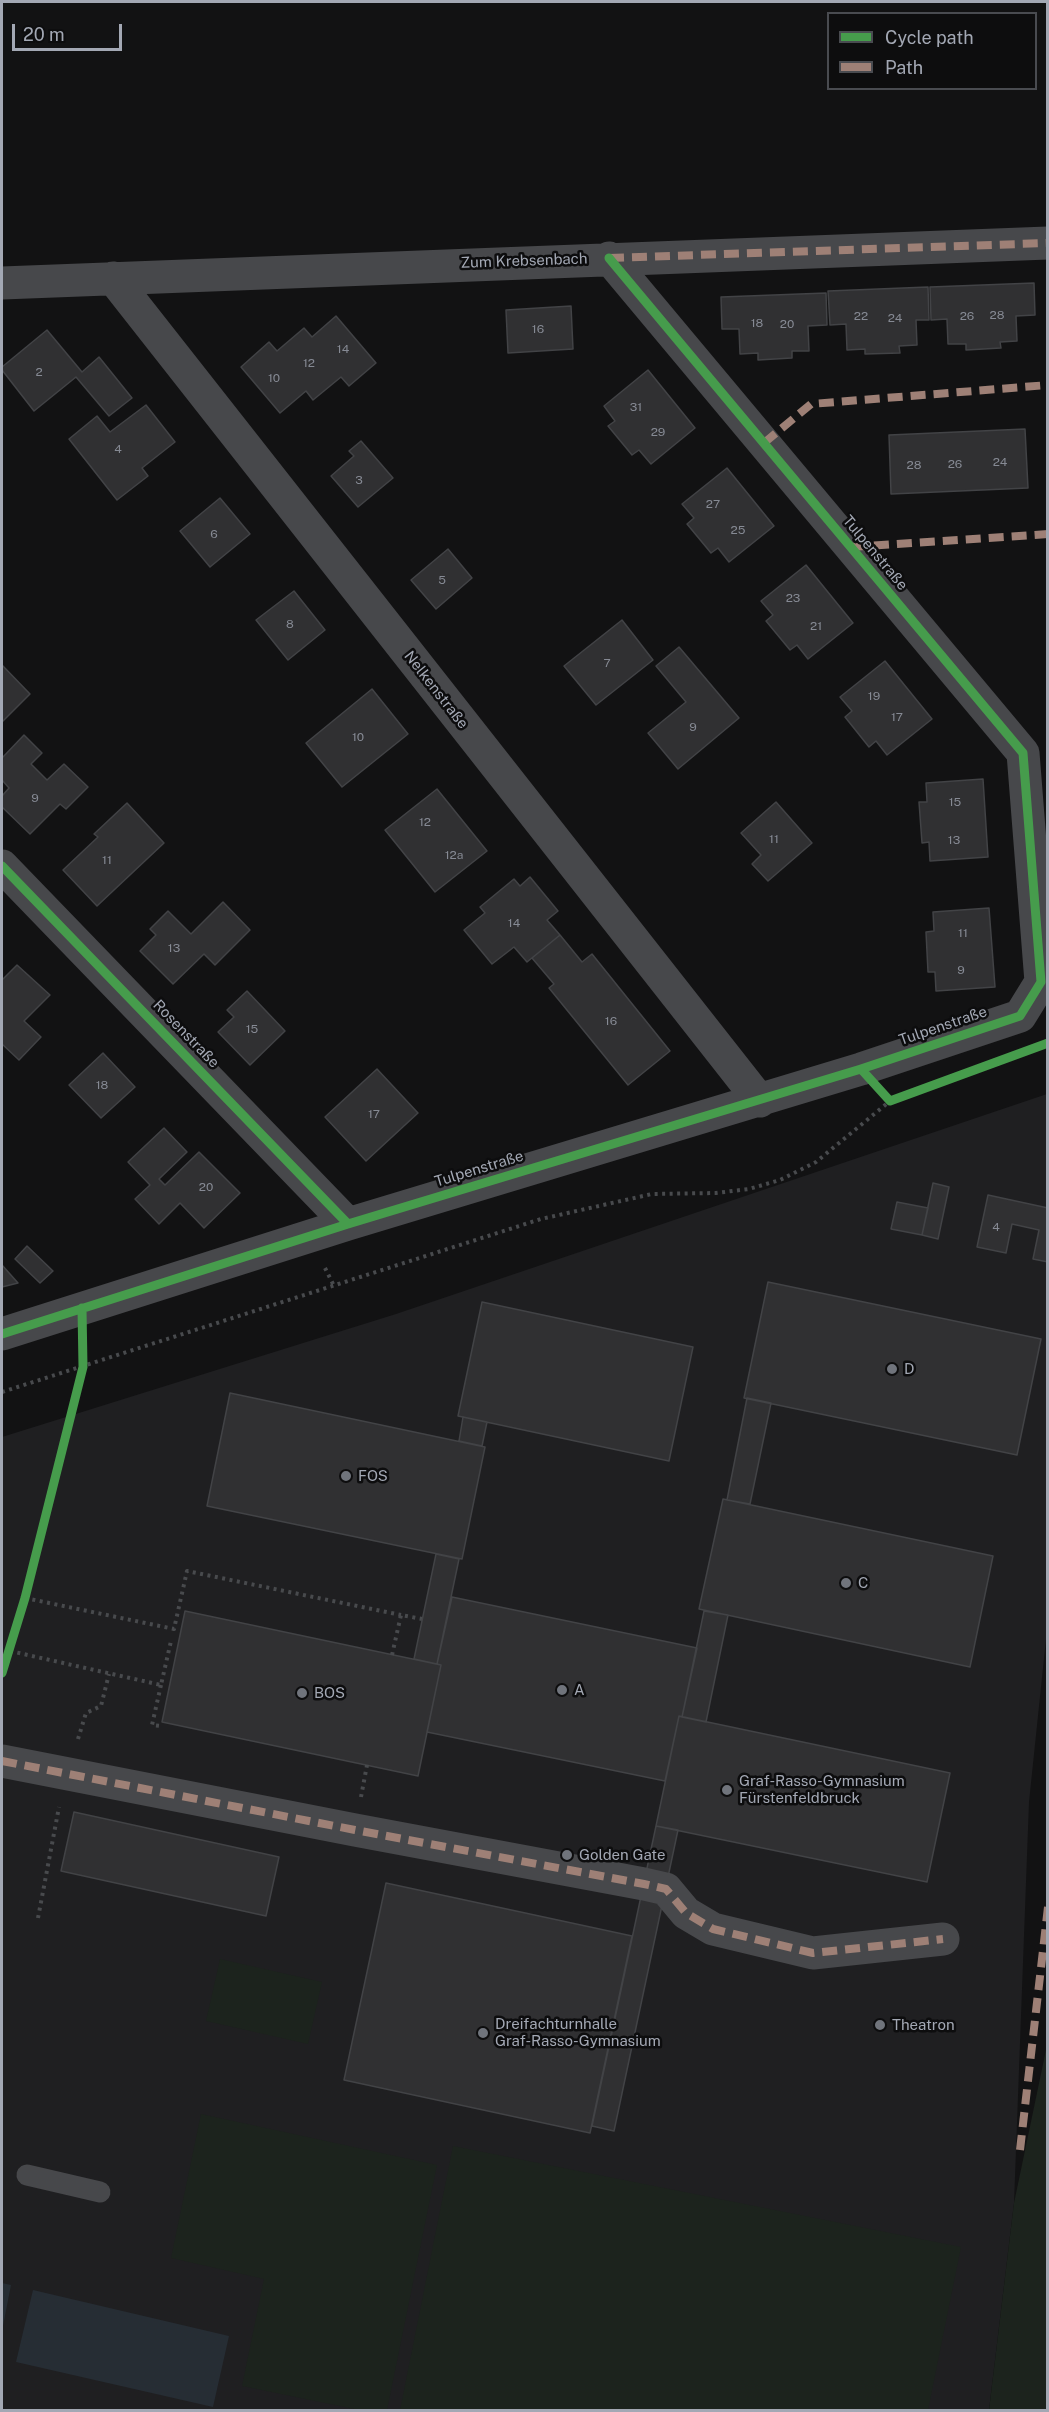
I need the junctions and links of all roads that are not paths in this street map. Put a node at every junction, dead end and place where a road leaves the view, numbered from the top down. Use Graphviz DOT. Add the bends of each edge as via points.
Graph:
graph roads {
  1 [pos="1047,243"];
  2 [pos="609,258"];
  3 [pos="113,278"];
  4 [pos="2,283"];
  5 [pos="1035,750"];
  6 [pos="2,866"];
  7 [pos="760,1101"];
  8 [pos="348,1224"];
  9 [pos="2,1334"];
  10 [pos="2,1761"];
  11 [pos="943,1939"];
  12 [pos="27,2175"];
  13 [pos="100,2192"];
  1 -- 2 [label="street, Zum Krebsenbach"];
  2 -- 3 [label="street, Zum Krebsenbach"];
  2 -- 5 [label="street, Tulpenstraße"];
  3 -- 4 [label="street, Zum Krebsenbach"];
  3 -- 7 [label="street, Nelkenstraße"];
  5 -- 7 [label="street, Tulpenstraße" via="1041,982 1020,1016"];
  6 -- 8 [label="street, Rosenstraße"];
  7 -- 8 [label="street, Tulpenstraße"];
  8 -- 9 [label="street, Tulpenstraße"];
  10 -- 11 [label="street" via="666,1889 686,1913 713,1929 813,1953"];
  12 -- 13 [label="lane"];
}
